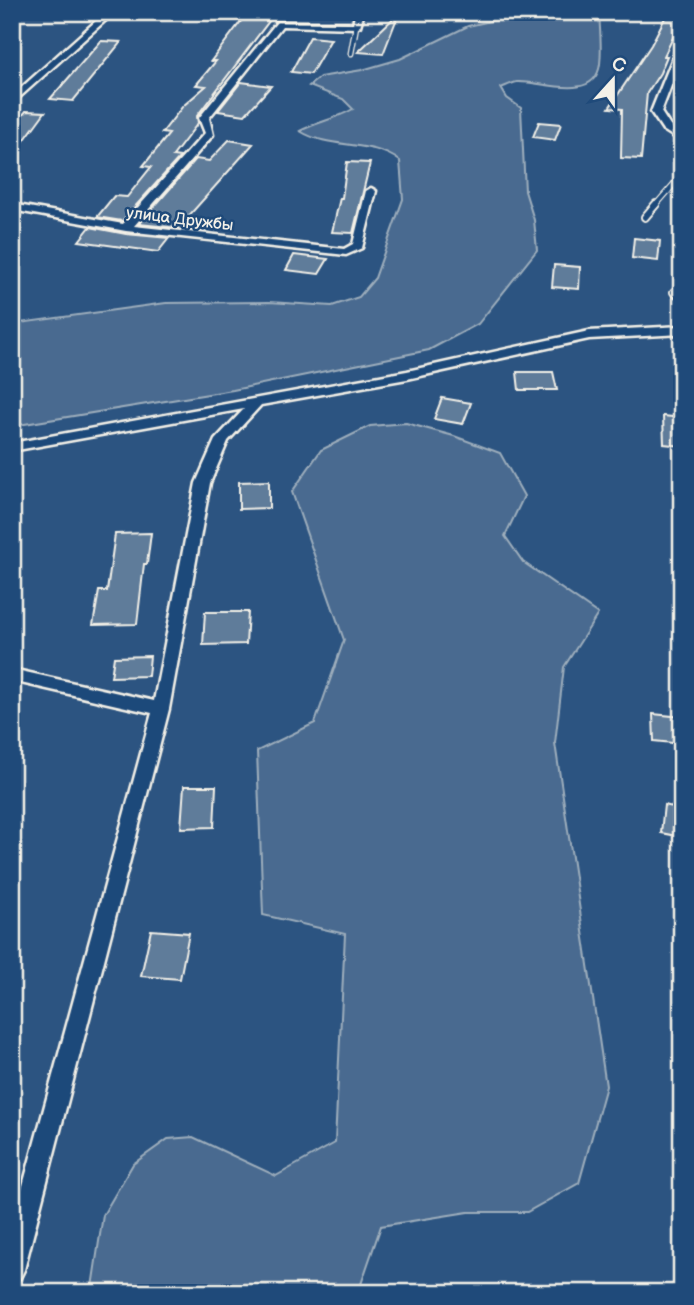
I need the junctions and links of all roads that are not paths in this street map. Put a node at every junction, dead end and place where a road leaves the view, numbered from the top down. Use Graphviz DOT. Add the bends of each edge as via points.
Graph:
graph roads {
  1 [pos="111,12"];
  2 [pos="360,12"];
  3 [pos="356,26"];
  4 [pos="682,45"];
  5 [pos="351,53"];
  6 [pos="12,101"];
  7 [pos="682,139"];
  8 [pos="682,175"];
  9 [pos="371,191"];
  10 [pos="12,207"];
  11 [pos="645,217"];
  12 [pos="126,228"];
  13 [pos="682,286"];
  14 [pos="682,297"];
  15 [pos="682,330"];
  16 [pos="258,401"];
  17 [pos="12,447"];
  18 [pos="12,675"];
  19 [pos="161,709"];
  20 [pos="12,1270"];
  1 -- 6 [label="street"];
  2 -- 3 [label="street"];
  3 -- 5 [label="lane"];
  3 -- 12 [label="street" via="280,24 204,118 210,133"];
  4 -- 7 [label="street" via="656,112 666,128"];
  8 -- 11 [label="lane"];
  9 -- 12 [label="street, улица Дружбы" via="358,246 346,252"];
  10 -- 12 [label="street, улица Дружбы"];
  13 -- 14 [label="lane" via="674,292"];
  15 -- 16 [label="street" via="589,335 407,375"];
  16 -- 17 [label="street"];
  16 -- 19 [label="street" via="222,440 203,483"];
  18 -- 19 [label="street"];
  19 -- 20 [label="street"];
}
